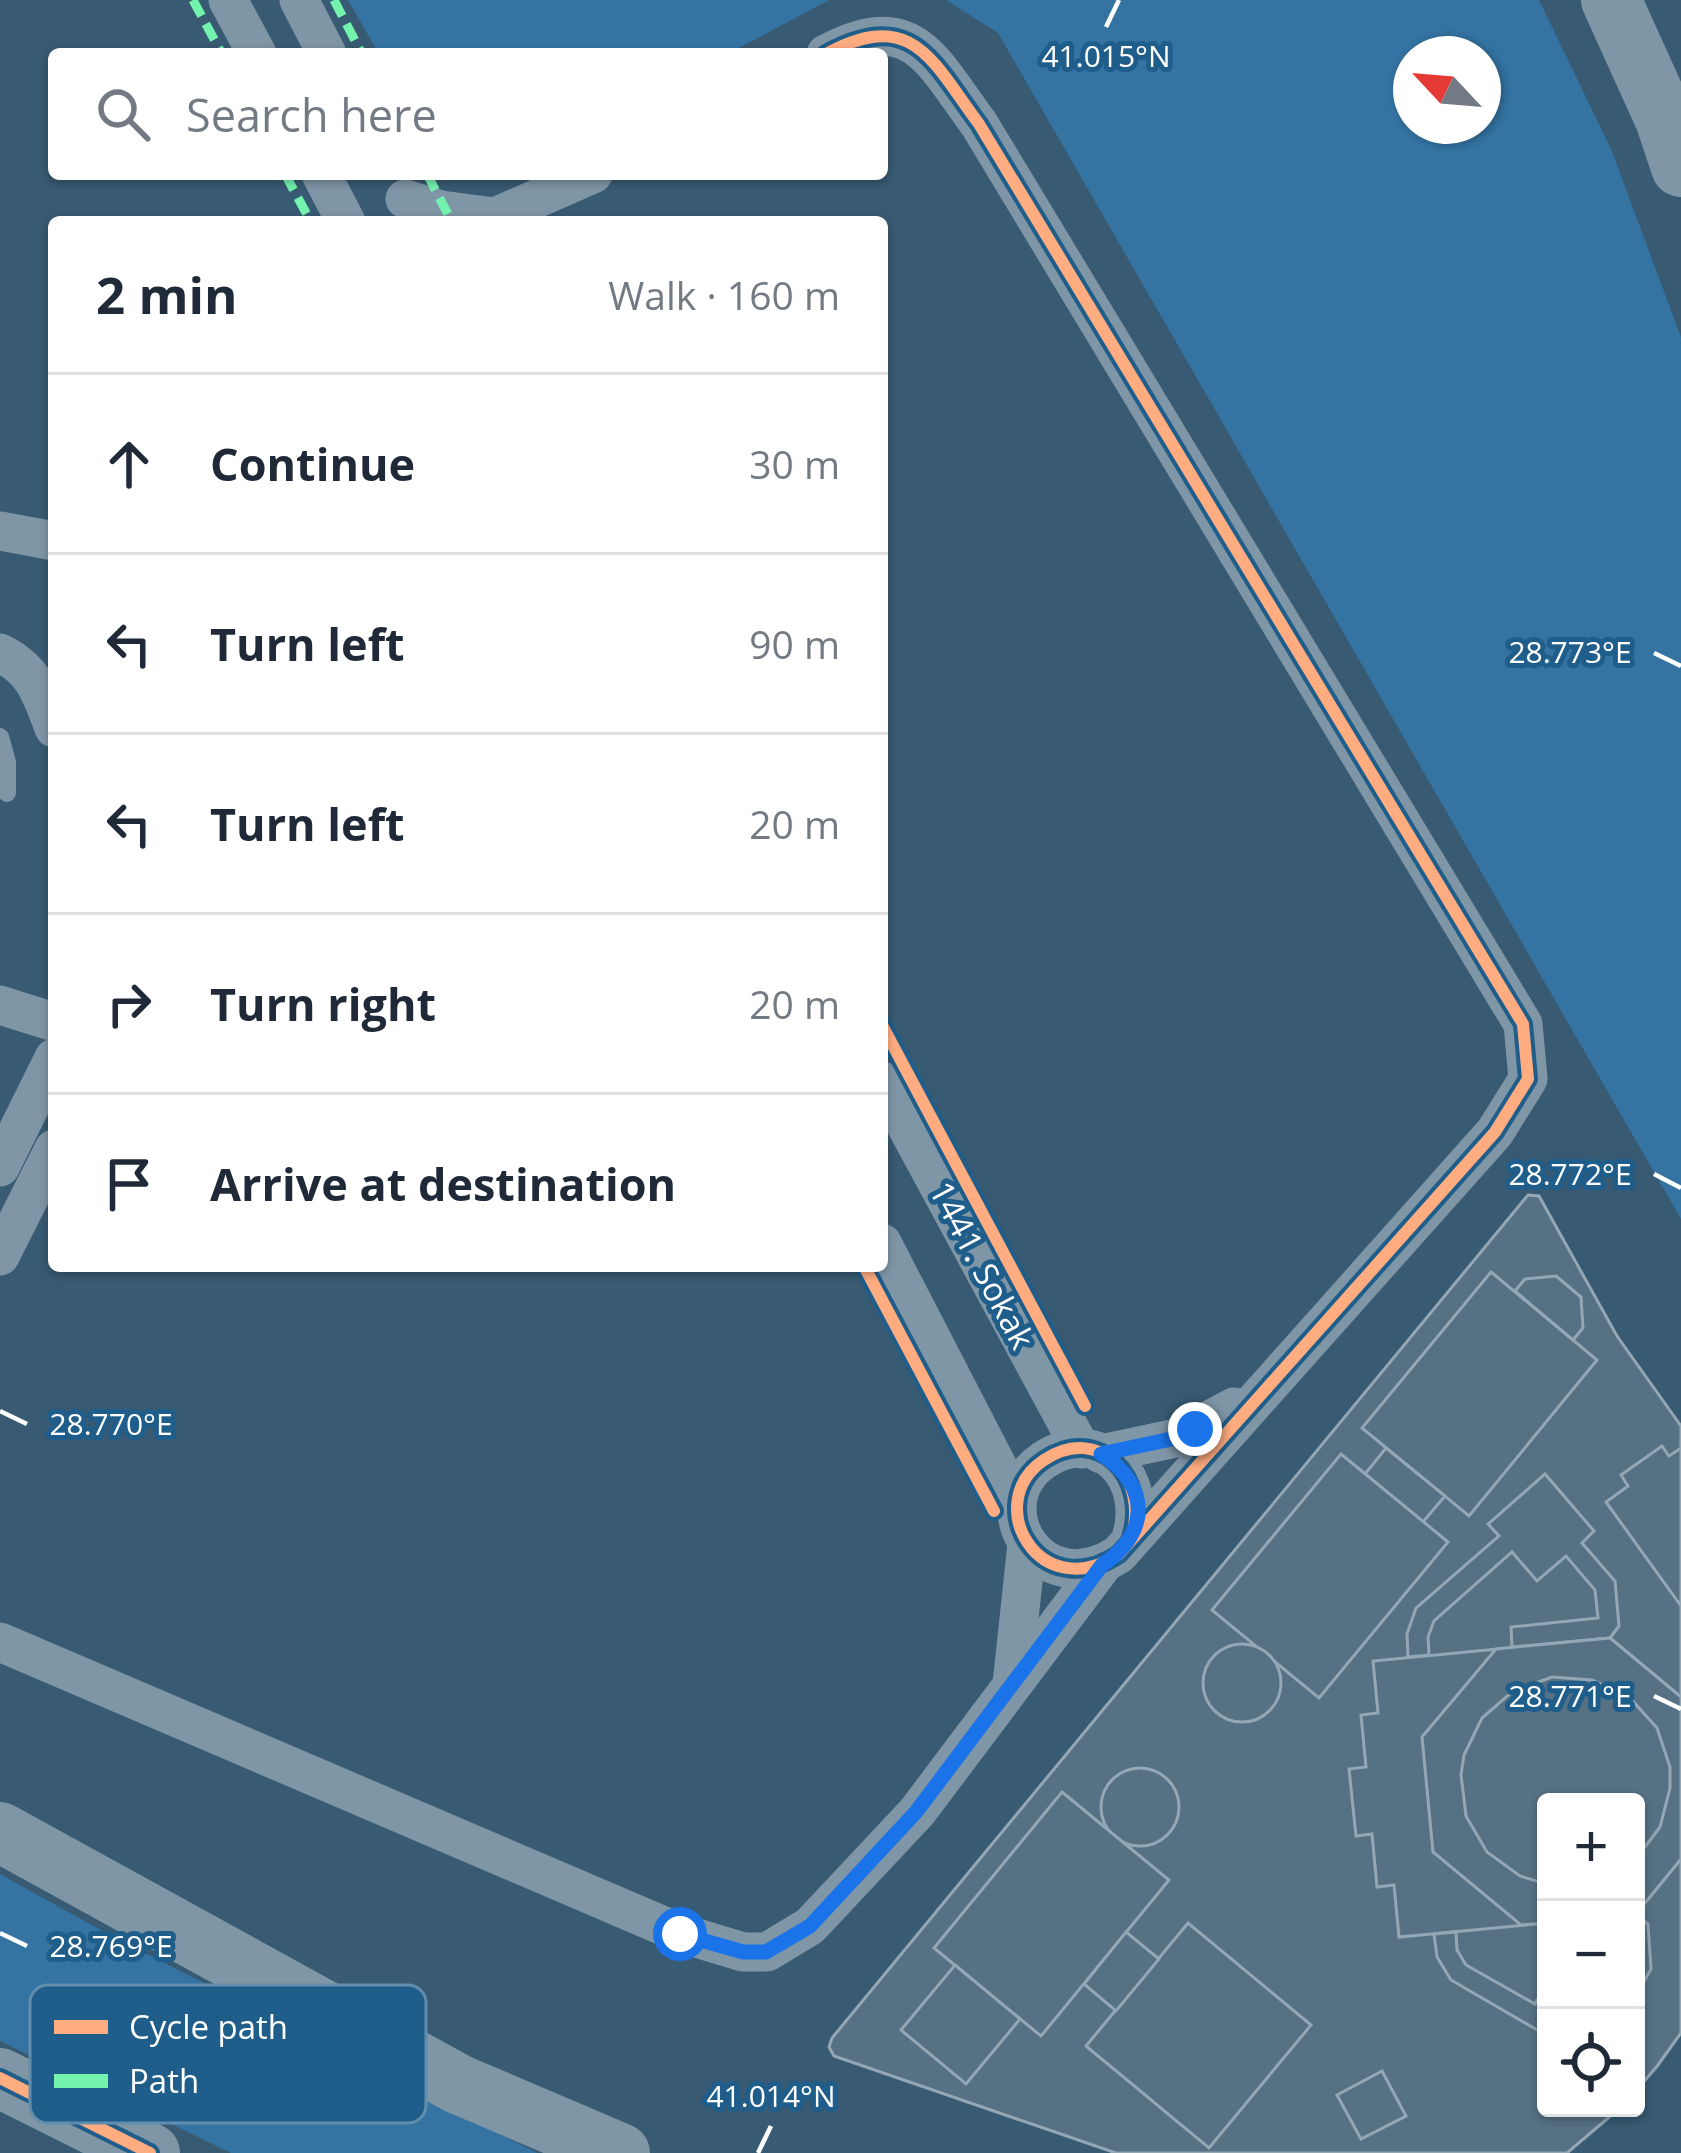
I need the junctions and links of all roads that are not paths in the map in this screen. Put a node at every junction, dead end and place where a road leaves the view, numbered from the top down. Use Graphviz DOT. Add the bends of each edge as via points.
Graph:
graph roads {
  1 [pos="228,0"];
  2 [pos="298,0"];
  3 [pos="1611,0"];
  4 [pos="253,48"];
  5 [pos="324,48"];
  6 [pos="839,48"];
  7 [pos="1681,166"];
  8 [pos="323,180"];
  9 [pos="580,180"];
  10 [pos="404,198"];
  11 [pos="343,216"];
  12 [pos="476,216"];
  13 [pos="501,216"];
  14 [pos="0,532"];
  15 [pos="48,540"];
  16 [pos="0,653"];
  17 [pos="48,712"];
  18 [pos="0,737"];
  19 [pos="7,793"];
  20 [pos="0,1005"];
  21 [pos="48,1020"];
  22 [pos="48,1070"];
  23 [pos="888,1093"];
  24 [pos="48,1161"];
  25 [pos="0,1167"];
  26 [pos="888,1255"];
  27 [pos="0,1256"];
  28 [pos="1265,1389"];
  29 [pos="1091,1451"];
  30 [pos="1017,1504"];
  31 [pos="1132,1538"];
  32 [pos="1028,1544"];
  33 [pos="1102,1565"];
  34 [pos="0,1642"];
  35 [pos="1012,1684"];
  36 [pos="0,1832"];
  37 [pos="278,1985"];
  38 [pos="426,2066"];
  39 [pos="0,2078"];
  40 [pos="30,2093"];
  41 [pos="90,2123"];
  42 [pos="150,2153"];
  43 [pos="620,2153"];
  1 -- 4 [label="street"];
  2 -- 5 [label="street"];
  3 -- 7 [label="main road"];
  6 -- 28 [label="street" via="889,34 913,43 979,124 1523,1024 1528,1079 1495,1132"];
  8 -- 11 [label="street"];
  9 -- 13 [label="street"];
  10 -- 12 [label="street"];
  14 -- 15 [label="street"];
  16 -- 17 [label="street" via="36,680"];
  18 -- 19 [label="lane"];
  20 -- 21 [label="street"];
  22 -- 25 [label="street"];
  23 -- 29 [label="street, 1441. Sokak"];
  24 -- 27 [label="street"];
  26 -- 30 [label="street"];
  28 -- 29 [label="street" via="1176,1438"];
  28 -- 31 [label="street"];
  29 -- 30 [label="street" via="1046,1458"];
  29 -- 31 [label="street" via="1131,1480 1138,1499"];
  30 -- 32 [label="street"];
  31 -- 33 [label="street"];
  32 -- 33 [label="street" via="1060,1568"];
  32 -- 35 [label="street"];
  33 -- 35 [label="street"];
  34 -- 35 [label="street" via="680,1934 743,1952 766,1952 810,1926 916,1812"];
  36 -- 37 [label="main road"];
  38 -- 43 [label="main road"];
  39 -- 40 [label="main road"];
  41 -- 42 [label="main road"];
}
